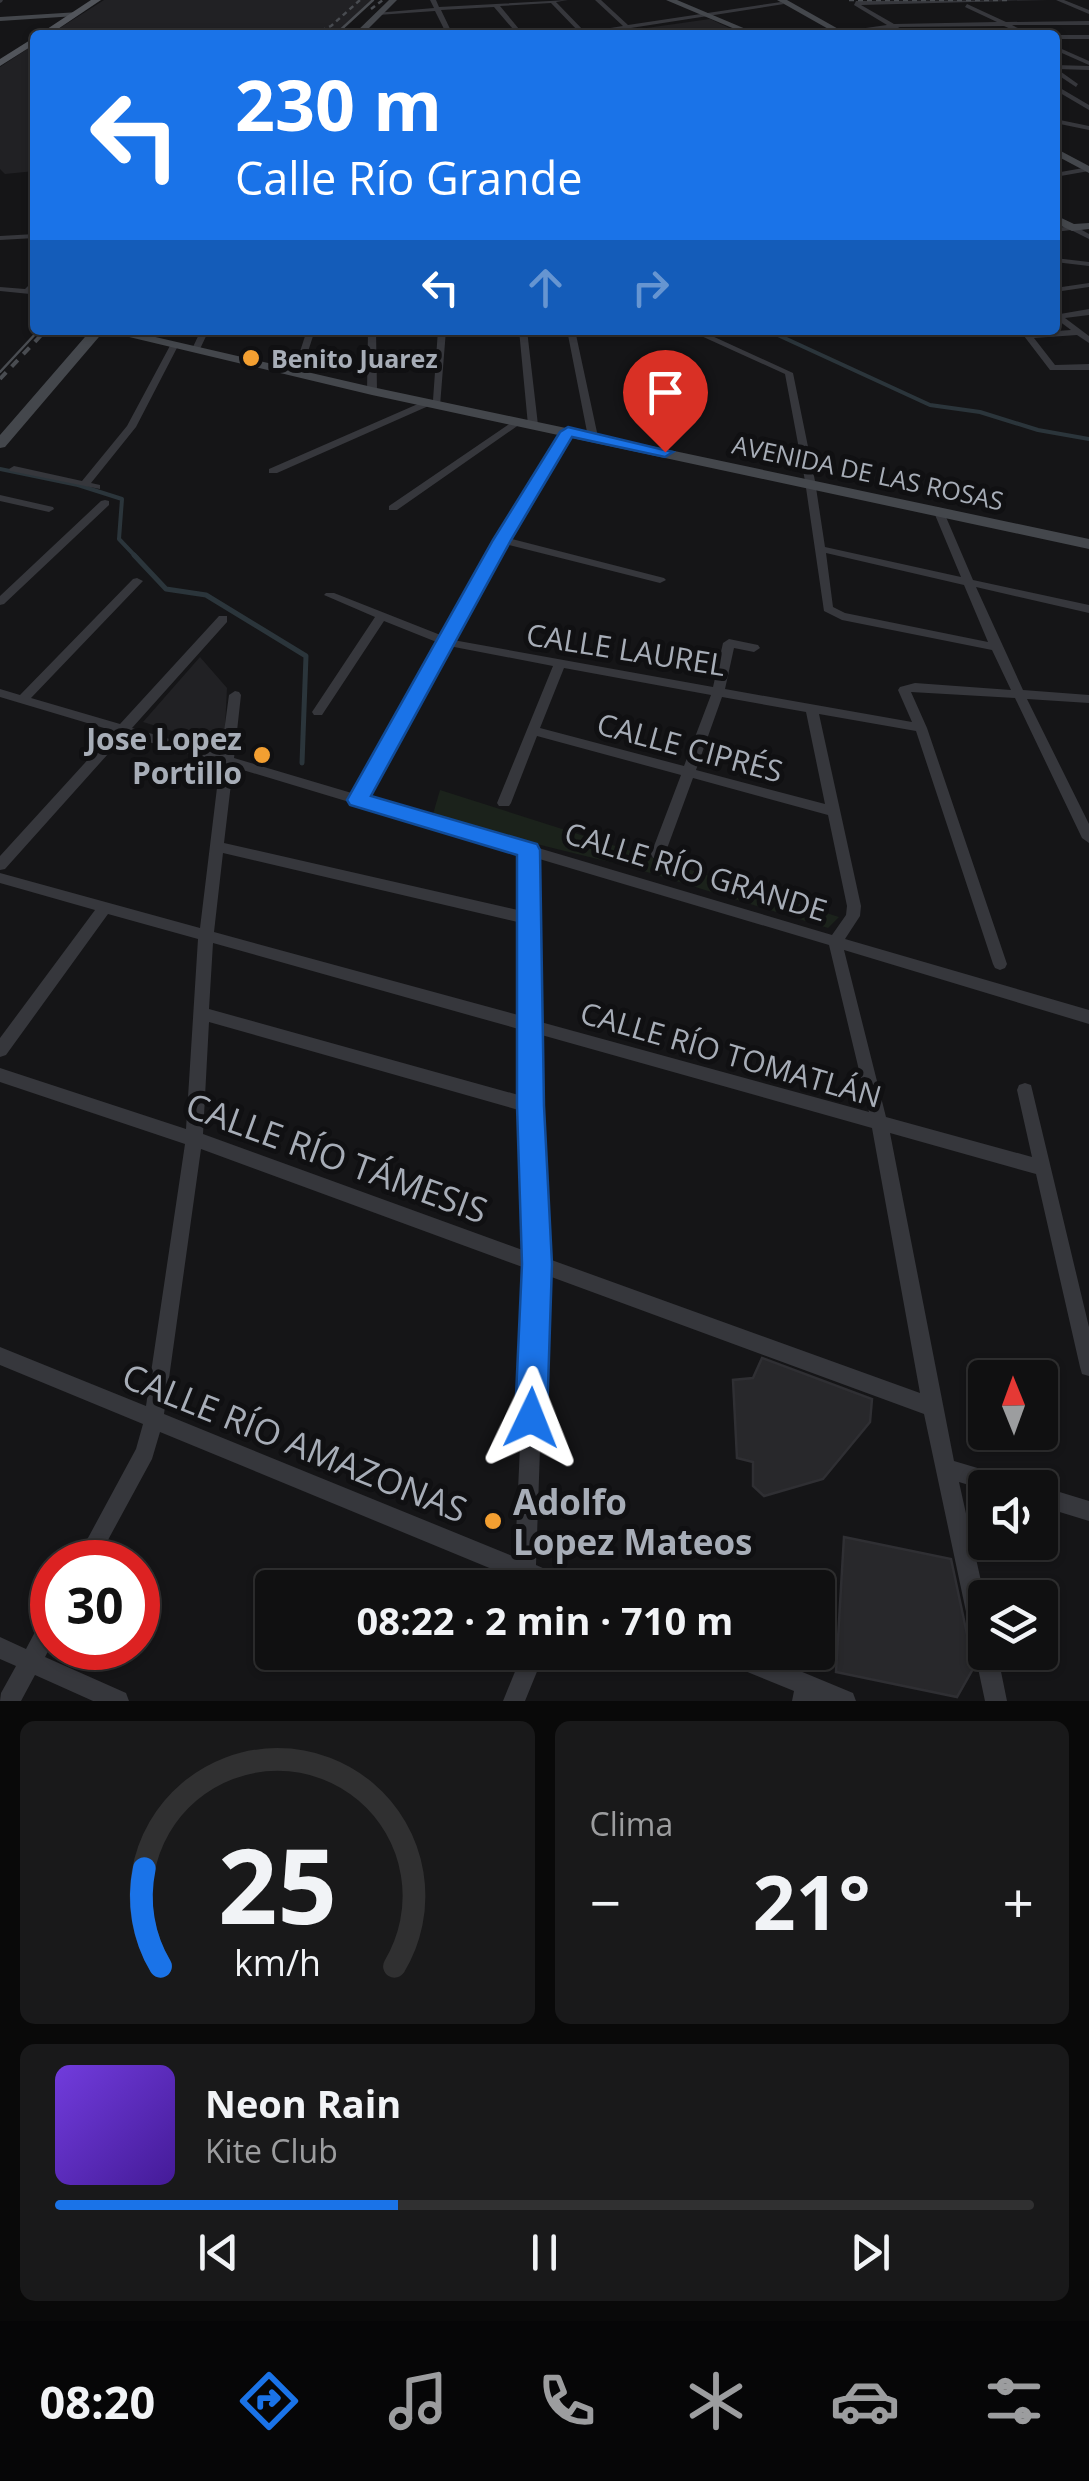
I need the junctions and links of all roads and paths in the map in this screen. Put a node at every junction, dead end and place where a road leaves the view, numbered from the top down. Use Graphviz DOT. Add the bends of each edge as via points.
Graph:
graph roads {
  1 [pos="98,0"];
  2 [pos="392,0"];
  3 [pos="433,0"];
  4 [pos="491,0"];
  5 [pos="565,0"];
  6 [pos="598,0"];
  7 [pos="670,0"];
  8 [pos="1045,0"];
  9 [pos="1060,0"];
  10 [pos="552,1"];
  11 [pos="779,1"];
  12 [pos="1020,1"];
  13 [pos="922,4"];
  14 [pos="962,4"];
  15 [pos="498,7"];
  16 [pos="1036,8"];
  17 [pos="1088,11"];
  18 [pos="438,12"];
  19 [pos="378,13"];
  20 [pos="76,14"];
  21 [pos="708,14"];
  22 [pos="1053,16"];
  23 [pos="0,19"];
  24 [pos="1069,23"];
  25 [pos="1089,23"];
  26 [pos="1006,24"];
  27 [pos="954,25"];
  28 [pos="892,26"];
  29 [pos="627,27"];
  30 [pos="51,30"];
  31 [pos="363,30"];
  32 [pos="447,30"];
  33 [pos="516,30"];
  34 [pos="580,30"];
  35 [pos="609,30"];
  36 [pos="745,30"];
  37 [pos="832,30"];
  38 [pos="866,30"];
  39 [pos="899,30"];
  40 [pos="963,30"];
  41 [pos="1018,30"];
  42 [pos="1089,37"];
  43 [pos="1060,38"];
  44 [pos="30,43"];
  45 [pos="1060,52"];
  46 [pos="1070,54"];
  47 [pos="1089,54"];
  48 [pos="0,63"];
  49 [pos="1089,66"];
  50 [pos="1060,68"];
  51 [pos="1060,72"];
  52 [pos="1076,86"];
  53 [pos="1060,90"];
  54 [pos="1089,108"];
  55 [pos="1060,122"];
  56 [pos="1089,132"];
  57 [pos="1060,157"];
  58 [pos="1087,171"];
  59 [pos="1060,174"];
  60 [pos="1060,221"];
  61 [pos="1089,226"];
  62 [pos="1072,228"];
  63 [pos="1060,229"];
  64 [pos="30,236"];
  65 [pos="2,237"];
  66 [pos="1089,238"];
  67 [pos="1060,260"];
  68 [pos="1088,261"];
  69 [pos="1089,284"];
  70 [pos="30,288"];
  71 [pos="0,289"];
  72 [pos="1060,289"];
  73 [pos="1089,312"];
  74 [pos="1060,315"];
  75 [pos="1060,317"];
  76 [pos="1079,332"];
  77 [pos="1060,333"];
  78 [pos="94,335"];
  79 [pos="133,335"];
  80 [pos="203,335"];
  81 [pos="309,335"];
  82 [pos="372,335"];
  83 [pos="441,335"];
  84 [pos="523,335"];
  85 [pos="572,335"];
  86 [pos="704,335"];
  87 [pos="1031,335"];
  88 [pos="1089,340"];
  89 [pos="175,344"];
  90 [pos="196,349"];
  91 [pos="1089,367"];
  92 [pos="297,373"];
  93 [pos="372,391"];
  94 [pos="434,403"];
  95 [pos="526,423"];
  96 [pos="568,432"];
  97 [pos="593,437"];
  98 [pos="0,444"];
  99 [pos="14,469"];
  100 [pos="273,470"];
  101 [pos="810,482"];
  102 [pos="0,498"];
  103 [pos="105,503"];
  104 [pos="393,508"];
  105 [pos="49,509"];
  106 [pos="938,510"];
  107 [pos="502,540"];
  108 [pos="1089,544"];
  109 [pos="820,549"];
  110 [pos="660,580"];
  111 [pos="137,582"];
  112 [pos="968,582"];
  113 [pos="330,595"];
  114 [pos="0,602"];
  115 [pos="1089,609"];
  116 [pos="834,613"];
  117 [pos="381,617"];
  118 [pos="223,620"];
  119 [pos="448,642"];
  120 [pos="996,647"];
  121 [pos="754,648"];
  122 [pos="560,664"];
  123 [pos="719,689"];
  124 [pos="0,692"];
  125 [pos="235,695"];
  126 [pos="1022,696"];
  127 [pos="23,699"];
  128 [pos="1089,700"];
  129 [pos="811,707"];
  130 [pos="318,712"];
  131 [pos="921,728"];
  132 [pos="123,729"];
  133 [pos="535,731"];
  134 [pos="229,762"];
  135 [pos="685,774"];
  136 [pos="358,800"];
  137 [pos="504,803"];
  138 [pos="832,811"];
  139 [pos="1089,838"];
  140 [pos="217,847"];
  141 [pos="529,850"];
  142 [pos="658,854"];
  143 [pos="0,865"];
  144 [pos="0,878"];
  145 [pos="104,909"];
  146 [pos="530,918"];
  147 [pos="206,936"];
  148 [pos="835,942"];
  149 [pos="1000,964"];
  150 [pos="200,1013"];
  151 [pos="1089,1018"];
  152 [pos="529,1027"];
  153 [pos="0,1050"];
  154 [pos="0,1075"];
  155 [pos="1025,1090"];
  156 [pos="530,1106"];
  157 [pos="880,1125"];
  158 [pos="194,1138"];
  159 [pos="1043,1168"];
  160 [pos="537,1264"];
  161 [pos="0,1356"];
  162 [pos="1089,1367"];
  163 [pos="932,1407"];
  164 [pos="154,1419"];
  165 [pos="948,1469"];
  166 [pos="968,1475"];
  167 [pos="1058,1501"];
  168 [pos="1089,1510"];
  169 [pos="97,1540"];
  170 [pos="519,1570"];
  171 [pos="524,1570"];
  172 [pos="971,1580"];
  173 [pos="0,1648"];
  174 [pos="30,1662"];
  175 [pos="30,1664"];
  176 [pos="49,1670"];
  177 [pos="527,1670"];
  178 [pos="761,1670"];
  179 [pos="990,1670"];
  180 [pos="805,1693"];
  181 [pos="10,1701"];
  182 [pos="118,1701"];
  183 [pos="514,1701"];
  184 [pos="846,1701"];
  185 [pos="996,1701"];
  1 -- 20 [label="main road"];
  2 -- 19 [label="street"];
  3 -- 18 [label="street"];
  4 -- 15 [label="street"];
  5 -- 10 [label="street"];
  6 -- 29 [label="street"];
  7 -- 21 [label="street"];
  8 -- 12 [label="street"];
  9 -- 17 [label="street"];
  10 -- 15 [label="street"];
  10 -- 34 [label="street"];
  11 -- 21 [label="street"];
  11 -- 37 [label="street"];
  12 -- 14 [label="street"];
  12 -- 16 [label="street"];
  13 -- 14 [label="street"];
  13 -- 27 [label="street"];
  13 -- 28 [label="street" via="856,3"];
  14 -- 26 [label="street"];
  15 -- 18 [label="street"];
  15 -- 33 [label="street"];
  18 -- 19 [label="street"];
  18 -- 32 [label="street"];
  19 -- 31 [label="street"];
  20 -- 23 [label="street"];
  20 -- 30 [label="main road"];
  21 -- 29 [label="street"];
  21 -- 36 [label="street"];
  22 -- 24 [label="street"];
  24 -- 25 [label="street"];
  24 -- 26 [label="street"];
  26 -- 27 [label="street"];
  26 -- 41 [label="street"];
  27 -- 28 [label="street"];
  27 -- 40 [label="street"];
  28 -- 38 [label="street"];
  28 -- 39 [label="street"];
  29 -- 35 [label="street"];
  42 -- 43 [label="street"];
  44 -- 48 [label="main road"];
  45 -- 46 [label="street"];
  46 -- 47 [label="street"];
  46 -- 49 [label="street"];
  49 -- 50 [label="street"];
  51 -- 52 [label="street"];
  53 -- 54 [label="street"];
  55 -- 56 [label="street"];
  57 -- 58 [label="street"];
  58 -- 59 [label="street"];
  60 -- 62 [label="street"];
  61 -- 62 [label="street"];
  62 -- 63 [label="street"];
  62 -- 66 [label="street"];
  64 -- 65 [label="street"];
  67 -- 68 [label="street"];
  69 -- 72 [label="street"];
  70 -- 71 [label="street"];
  73 -- 74 [label="street"];
  75 -- 76 [label="street"];
  76 -- 77 [label="street"];
  76 -- 88 [label="street"];
  78 -- 98 [label="street"];
  79 -- 89 [label="street, AVENIDA DE LAS ROSAS"];
  80 -- 90 [label="street"];
  81 -- 92 [label="street"];
  82 -- 93 [label="street"];
  83 -- 94 [label="street"];
  84 -- 95 [label="street"];
  85 -- 97 [label="street"];
  86 -- 101 [label="street" via="787,370"];
  87 -- 91 [label="street" via="1053,368"];
  89 -- 90 [label="street, AVENIDA DE LAS ROSAS"];
  89 -- 99 [label="street" via="90,486"];
  90 -- 92 [label="street, AVENIDA DE LAS ROSAS"];
  92 -- 93 [label="street, AVENIDA DE LAS ROSAS"];
  93 -- 94 [label="street, AVENIDA DE LAS ROSAS"];
  94 -- 95 [label="street, AVENIDA DE LAS ROSAS"];
  94 -- 100 [label="street"];
  95 -- 96 [label="street, AVENIDA DE LAS ROSAS"];
  95 -- 104 [label="street"];
  96 -- 97 [label="street, AVENIDA DE LAS ROSAS"];
  96 -- 107 [label="street"];
  97 -- 101 [label="street, AVENIDA DE LAS ROSAS"];
  101 -- 106 [label="street, AVENIDA DE LAS ROSAS"];
  101 -- 109 [label="street"];
  102 -- 105 [label="street"];
  103 -- 114 [label="street"];
  106 -- 108 [label="street, AVENIDA DE LAS ROSAS"];
  106 -- 112 [label="street"];
  107 -- 110 [label="street"];
  107 -- 119 [label="street"];
  109 -- 112 [label="street"];
  109 -- 116 [label="street" via="824,603"];
  111 -- 127 [label="street"];
  112 -- 115 [label="street"];
  112 -- 120 [label="street"];
  113 -- 117 [label="street, CALLE LAUREL"];
  116 -- 120 [label="street"];
  117 -- 119 [label="street, CALLE LAUREL"];
  117 -- 130 [label="street"];
  118 -- 132 [label="street"];
  119 -- 122 [label="street, CALLE LAUREL"];
  119 -- 136 [label="street"];
  120 -- 126 [label="street"];
  121 -- 123 [label="street" via="730,642"];
  122 -- 123 [label="street, CALLE LAUREL"];
  122 -- 133 [label="street"];
  123 -- 129 [label="street, CALLE LAUREL"];
  123 -- 135 [label="street"];
  124 -- 127 [label="street, CALLE RÍO GRANDE"];
  125 -- 134 [label="street"];
  126 -- 128 [label="street"];
  126 -- 131 [label="street" via="914,686 904,690"];
  126 -- 139 [label="street"];
  127 -- 132 [label="street, CALLE RÍO GRANDE"];
  129 -- 131 [label="street, CALLE LAUREL"];
  129 -- 138 [label="street"];
  131 -- 149 [label="street"];
  132 -- 134 [label="street, CALLE RÍO GRANDE"];
  132 -- 143 [label="street"];
  133 -- 135 [label="street, CALLE CIPRÉS"];
  133 -- 137 [label="street"];
  134 -- 136 [label="street, CALLE RÍO GRANDE"];
  134 -- 140 [label="street"];
  135 -- 138 [label="street, CALLE CIPRÉS"];
  135 -- 142 [label="street"];
  136 -- 141 [label="street, CALLE RÍO GRANDE"];
  138 -- 148 [label="street" via="854,906"];
  140 -- 146 [label="street"];
  140 -- 147 [label="street"];
  141 -- 146 [label="street"];
  141 -- 148 [label="street, CALLE RÍO GRANDE"];
  144 -- 145 [label="street, CALLE RÍO TOMATLÁN"];
  145 -- 147 [label="street, CALLE RÍO TOMATLÁN"];
  145 -- 153 [label="street"];
  146 -- 152 [label="street"];
  147 -- 150 [label="street"];
  147 -- 152 [label="street, CALLE RÍO TOMATLÁN"];
  148 -- 151 [label="street, CALLE RÍO GRANDE"];
  148 -- 157 [label="street"];
  150 -- 156 [label="street"];
  150 -- 158 [label="street"];
  152 -- 156 [label="street"];
  152 -- 157 [label="street, CALLE RÍO TOMATLÁN"];
  154 -- 158 [label="street, CALLE RÍO TÁMESIS"];
  155 -- 159 [label="street"];
  156 -- 160 [label="street"];
  157 -- 159 [label="street, CALLE RÍO TOMATLÁN"];
  157 -- 163 [label="street"];
  158 -- 160 [label="street, CALLE RÍO TÁMESIS"];
  158 -- 164 [label="street"];
  159 -- 162 [label="street"];
  160 -- 163 [label="street, CALLE RÍO TÁMESIS"];
  160 -- 171 [label="street"];
  161 -- 164 [label="street, CALLE RÍO AMAZONAS"];
  163 -- 165 [label="street"];
  164 -- 169 [label="street" via="145,1452"];
  164 -- 170 [label="street, CALLE RÍO AMAZONAS"];
  165 -- 166 [label="street"];
  165 -- 172 [label="street"];
  167 -- 168 [label="street"];
  173 -- 174 [label="street"];
  175 -- 181 [label="street"];
  176 -- 182 [label="street"];
  177 -- 183 [label="street"];
  178 -- 180 [label="street"];
  179 -- 185 [label="street"];
  180 -- 184 [label="street"];
}
